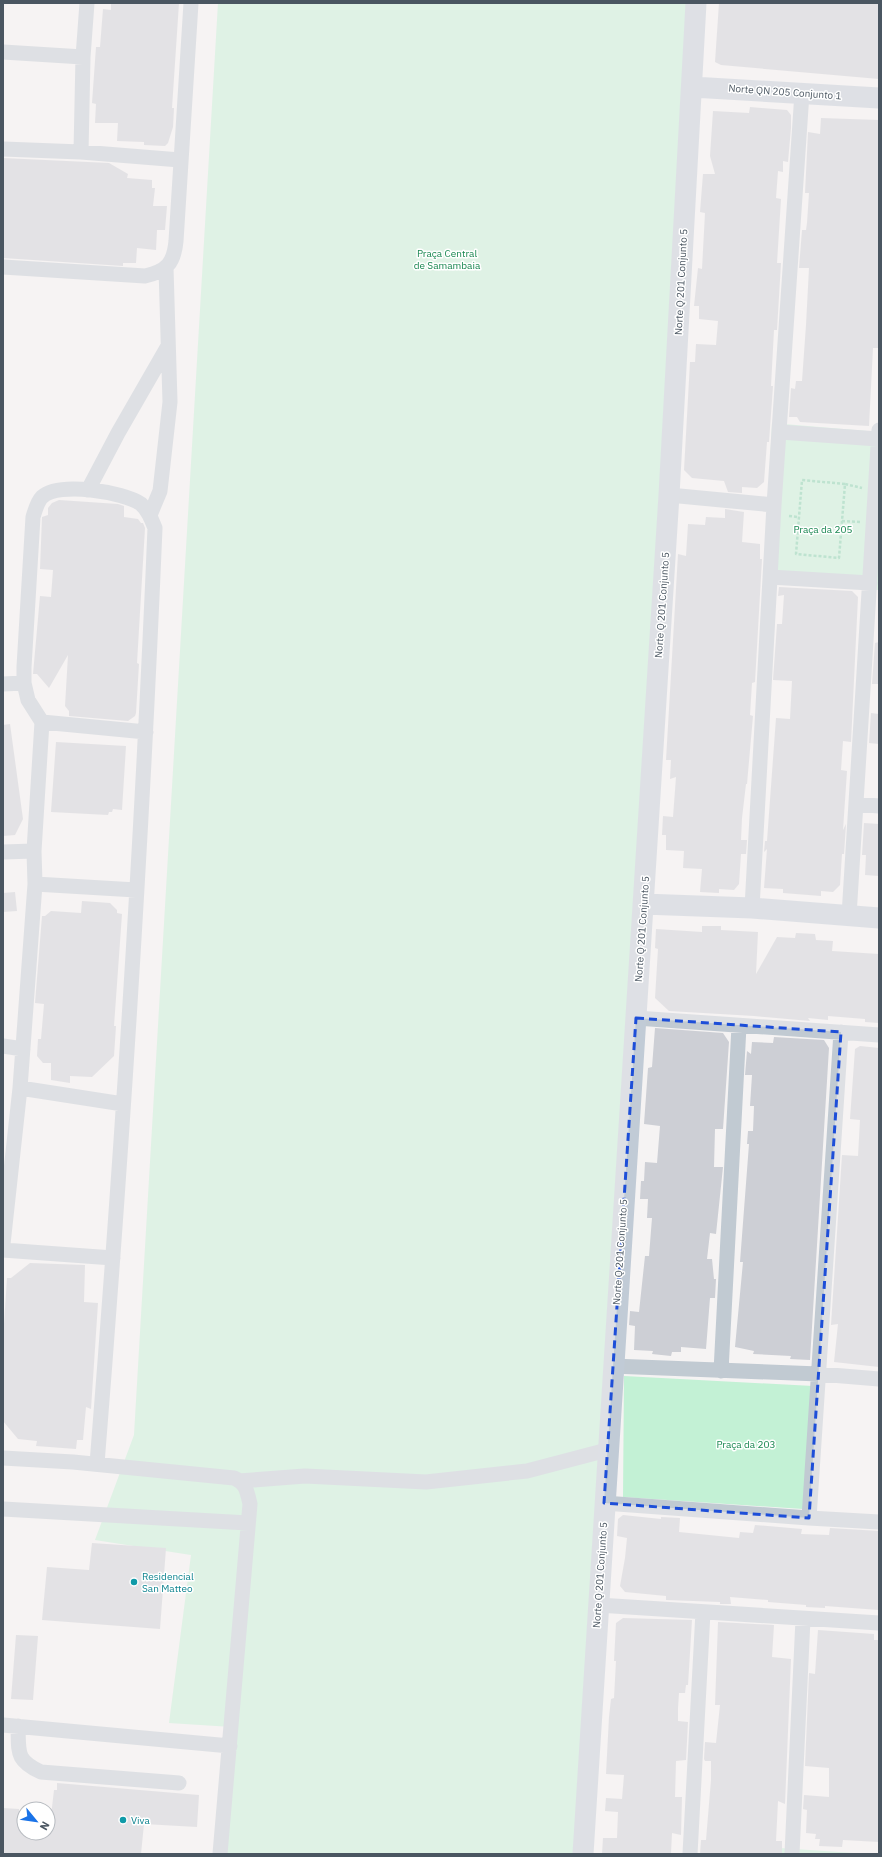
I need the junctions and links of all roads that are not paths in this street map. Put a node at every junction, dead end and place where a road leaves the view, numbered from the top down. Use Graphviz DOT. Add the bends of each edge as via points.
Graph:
graph roads {
  1 [pos="87,3"];
  2 [pos="191,3"];
  3 [pos="696,3"];
  4 [pos="3,52"];
  5 [pos="83,57"];
  6 [pos="692,87"];
  7 [pos="802,93"];
  8 [pos="879,98"];
  9 [pos="3,148"];
  10 [pos="81,152"];
  11 [pos="180,160"];
  12 [pos="3,267"];
  13 [pos="166,268"];
  14 [pos="169,345"];
  15 [pos="780,432"];
  16 [pos="879,435"];
  17 [pos="88,490"];
  18 [pos="669,495"];
  19 [pos="774,505"];
  20 [pos="877,511"];
  21 [pos="150,515"];
  22 [pos="770,577"];
  23 [pos="870,584"];
  24 [pos="24,683"];
  25 [pos="3,684"];
  26 [pos="42,722"];
  27 [pos="146,732"];
  28 [pos="856,804"];
  29 [pos="879,806"];
  30 [pos="34,851"];
  31 [pos="3,852"];
  32 [pos="35,884"];
  33 [pos="136,890"];
  34 [pos="644,904"];
  35 [pos="752,908"];
  36 [pos="849,916"];
  37 [pos="879,918"];
  38 [pos="636,1018"];
  39 [pos="740,1026"];
  40 [pos="841,1032"];
  41 [pos="879,1035"];
  42 [pos="3,1046"];
  43 [pos="23,1049"];
  44 [pos="20,1088"];
  45 [pos="123,1104"];
  46 [pos="3,1244"];
  47 [pos="3,1250"];
  48 [pos="113,1258"];
  49 [pos="612,1366"];
  50 [pos="721,1371"];
  51 [pos="819,1374"];
  52 [pos="879,1379"];
  53 [pos="607,1450"];
  54 [pos="3,1458"];
  55 [pos="97,1464"];
  56 [pos="240,1480"];
  57 [pos="604,1503"];
  58 [pos="3,1509"];
  59 [pos="809,1518"];
  60 [pos="879,1522"];
  61 [pos="248,1523"];
  62 [pos="598,1605"];
  63 [pos="703,1612"];
  64 [pos="803,1619"];
  65 [pos="879,1623"];
  66 [pos="3,1725"];
  67 [pos="18,1726"];
  68 [pos="230,1746"];
  69 [pos="179,1783"];
  70 [pos="220,1854"];
  71 [pos="583,1854"];
  72 [pos="690,1854"];
  73 [pos="792,1854"];
  1 -- 5 [label="street"];
  2 -- 11 [label="street"];
  3 -- 6 [label="street, Norte Q 201 Conjunto 5"];
  4 -- 5 [label="street"];
  5 -- 10 [label="street"];
  6 -- 7 [label="street, Norte QN 205 Conjunto 1"];
  6 -- 18 [label="street, Norte Q 201 Conjunto 5"];
  7 -- 8 [label="street, Norte QN 205 Conjunto 1"];
  7 -- 15 [label="street"];
  9 -- 10 [label="street"];
  10 -- 11 [label="street"];
  11 -- 13 [label="street" via="175,255"];
  12 -- 13 [label="street" via="145,276"];
  13 -- 14 [label="street"];
  14 -- 17 [label="street"];
  14 -- 21 [label="street" via="168,424 160,491"];
  15 -- 16 [label="street"];
  15 -- 19 [label="street"];
  16 -- 20 [label="street"];
  17 -- 21 [label="street" via="129,498 142,505"];
  17 -- 24 [label="street" via="59,489 47,493 41,498 33,517"];
  18 -- 19 [label="street"];
  18 -- 34 [label="street, Norte Q 201 Conjunto 5"];
  19 -- 22 [label="street"];
  20 -- 23 [label="street"];
  21 -- 27 [label="street" via="155,528"];
  22 -- 23 [label="street"];
  22 -- 35 [label="street"];
  23 -- 28 [label="street"];
  24 -- 25 [label="street"];
  24 -- 26 [label="street" via="28,700"];
  26 -- 27 [label="street"];
  26 -- 30 [label="street"];
  27 -- 33 [label="street"];
  28 -- 29 [label="street"];
  28 -- 36 [label="street"];
  30 -- 31 [label="street"];
  30 -- 32 [label="street"];
  32 -- 33 [label="street"];
  32 -- 43 [label="street"];
  33 -- 45 [label="street"];
  34 -- 35 [label="street"];
  34 -- 38 [label="street, Norte Q 201 Conjunto 5"];
  35 -- 36 [label="street"];
  36 -- 37 [label="street"];
  38 -- 39 [label="street"];
  38 -- 49 [label="street, Norte Q 201 Conjunto 5"];
  39 -- 40 [label="street"];
  39 -- 50 [label="street"];
  40 -- 41 [label="street"];
  40 -- 51 [label="street"];
  42 -- 43 [label="street"];
  43 -- 44 [label="street"];
  44 -- 45 [label="street"];
  44 -- 46 [label="street"];
  45 -- 48 [label="street"];
  47 -- 48 [label="street"];
  48 -- 55 [label="street"];
  49 -- 50 [label="street"];
  49 -- 53 [label="street, Norte Q 201 Conjunto 5"];
  50 -- 51 [label="street"];
  51 -- 52 [label="street"];
  51 -- 59 [label="street"];
  53 -- 56 [label="street" via="527,1470 426,1482 305,1476"];
  53 -- 57 [label="street, Norte Q 201 Conjunto 5"];
  54 -- 55 [label="street"];
  55 -- 56 [label="street"];
  56 -- 61 [label="street" via="247,1488 250,1504"];
  57 -- 59 [label="street"];
  57 -- 62 [label="street, Norte Q 201 Conjunto 5"];
  58 -- 61 [label="street"];
  59 -- 60 [label="street"];
  61 -- 68 [label="street"];
  62 -- 63 [label="street"];
  62 -- 71 [label="street, Norte Q 201 Conjunto 5"];
  63 -- 64 [label="street"];
  63 -- 72 [label="street"];
  64 -- 65 [label="street"];
  64 -- 73 [label="street"];
  66 -- 67 [label="street"];
  67 -- 68 [label="street"];
  67 -- 69 [label="street" via="19,1755 27,1765 41,1772"];
  68 -- 70 [label="street"];
}
